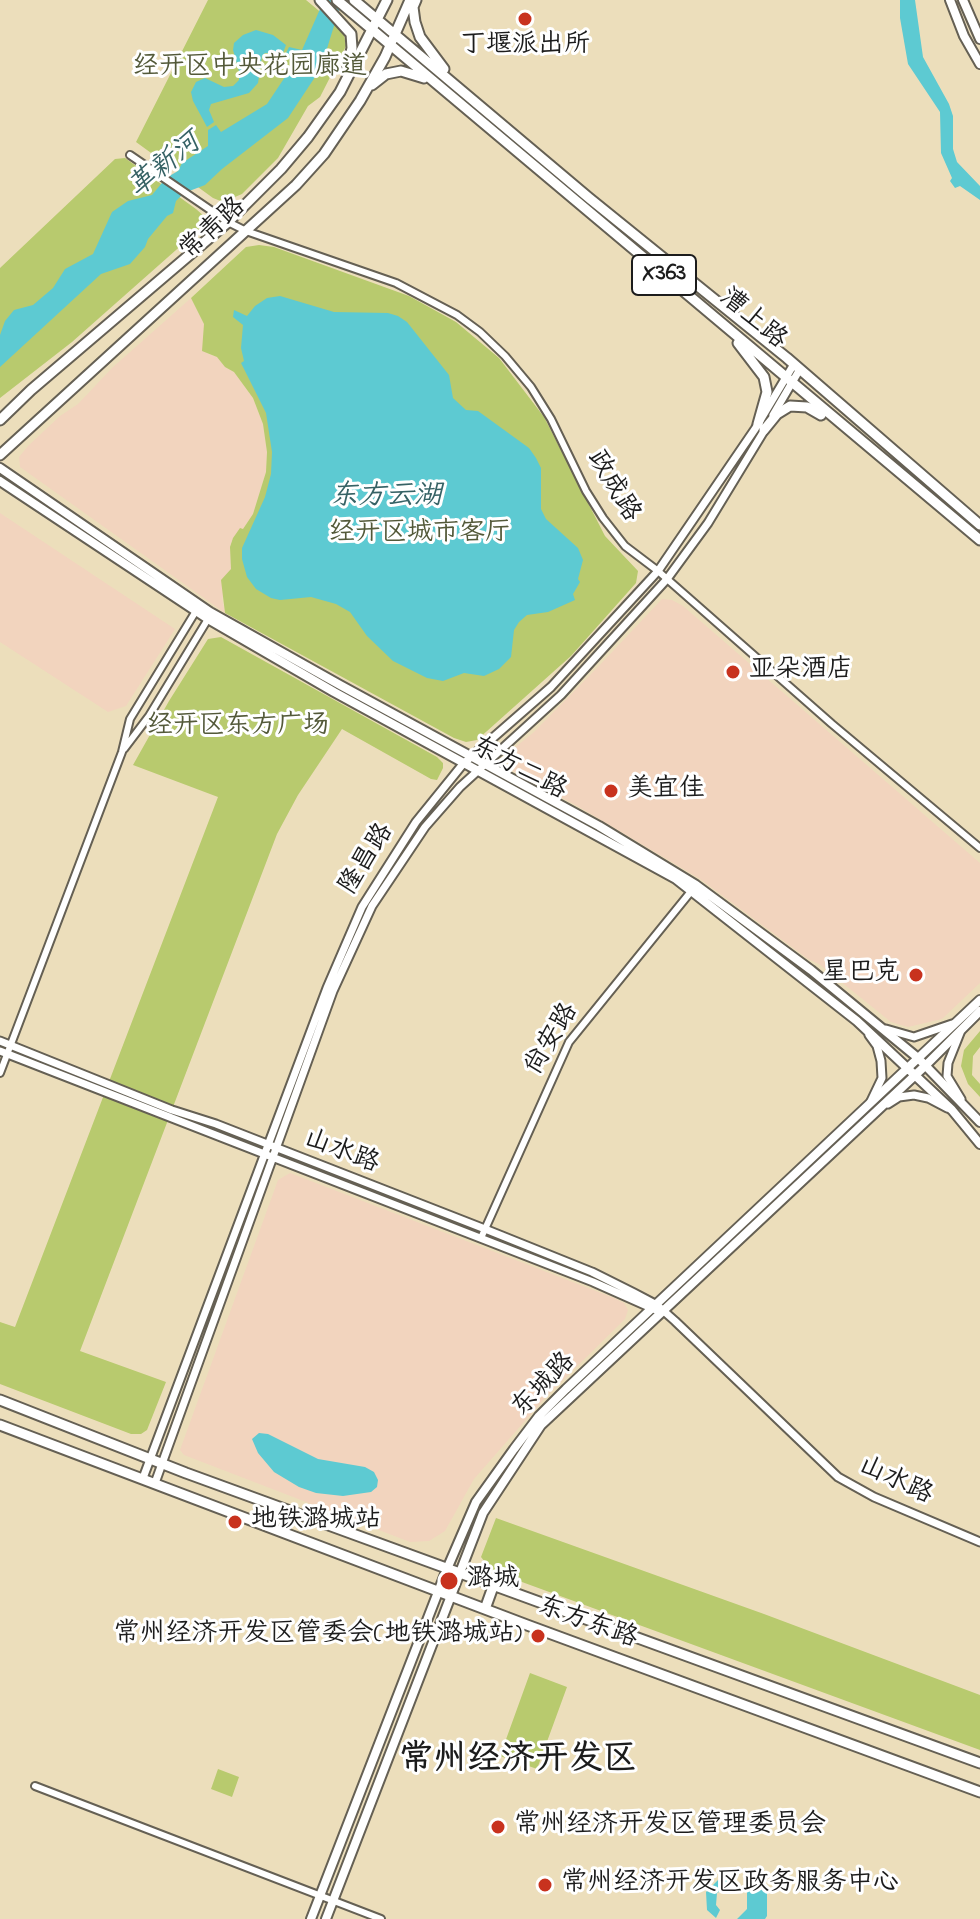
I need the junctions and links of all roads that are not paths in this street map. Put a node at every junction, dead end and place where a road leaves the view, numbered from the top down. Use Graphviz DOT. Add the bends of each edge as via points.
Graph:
graph roads {
  1 [pos="320,0"];
  2 [pos="337,0"];
  3 [pos="354,0"];
  4 [pos="387,0"];
  5 [pos="413,0"];
  6 [pos="950,0"];
  7 [pos="963,0"];
  8 [pos="377,19"];
  9 [pos="371,30"];
  10 [pos="395,32"];
  11 [pos="980,39"];
  12 [pos="390,45"];
  13 [pos="980,64"];
  14 [pos="453,81"];
  15 [pos="439,87"];
  16 [pos="340,92"];
  17 [pos="360,101"];
  18 [pos="130,155"];
  19 [pos="228,222"];
  20 [pos="246,231"];
  21 [pos="708,312"];
  22 [pos="797,366"];
  23 [pos="789,380"];
  24 [pos="0,420"];
  25 [pos="761,427"];
  26 [pos="854,436"];
  27 [pos="0,455"];
  28 [pos="0,468"];
  29 [pos="0,481"];
  30 [pos="980,525"];
  31 [pos="980,540"];
  32 [pos="658,571"];
  33 [pos="667,579"];
  34 [pos="196,611"];
  35 [pos="208,619"];
  36 [pos="122,752"];
  37 [pos="472,758"];
  38 [pos="463,764"];
  39 [pos="482,768"];
  40 [pos="980,848"];
  41 [pos="694,888"];
  42 [pos="980,1000"];
  43 [pos="980,1011"];
  44 [pos="857,1021"];
  45 [pos="874,1023"];
  46 [pos="952,1024"];
  47 [pos="962,1028"];
  48 [pos="0,1041"];
  49 [pos="6,1050"];
  50 [pos="918,1058"];
  51 [pos="926,1065"];
  52 [pos="908,1067"];
  53 [pos="0,1073"];
  54 [pos="915,1075"];
  55 [pos="962,1101"];
  56 [pos="870,1104"];
  57 [pos="879,1109"];
  58 [pos="952,1110"];
  59 [pos="980,1122"];
  60 [pos="980,1144"];
  61 [pos="266,1150"];
  62 [pos="276,1154"];
  63 [pos="485,1229"];
  64 [pos="481,1238"];
  65 [pos="657,1309"];
  66 [pos="0,1400"];
  67 [pos="0,1425"];
  68 [pos="150,1460"];
  69 [pos="162,1463"];
  70 [pos="143,1478"];
  71 [pos="155,1483"];
  72 [pos="980,1542"];
  73 [pos="447,1569"];
  74 [pos="458,1573"];
  75 [pos="494,1584"];
  76 [pos="437,1591"];
  77 [pos="449,1596"];
  78 [pos="485,1609"];
  79 [pos="980,1763"];
  80 [pos="35,1786"];
  81 [pos="980,1792"];
  82 [pos="319,1895"];
  83 [pos="333,1901"];
  84 [pos="311,1919"];
  85 [pos="326,1919"];
  86 [pos="381,1919"];
  1 -- 16 [label="main road" via="351,34"];
  2 -- 9 [label="main road, 漕上路 / X363"];
  3 -- 8 [label="main road, X363"];
  4 -- 8 [label="main road, 常青路"];
  5 -- 10 [label="main road, 常青路"];
  5 -- 14 [label="main road" via="420,37"];
  6 -- 13 [label="main road"];
  7 -- 11 [label="main road"];
  8 -- 9 [label="main road, 常青路"];
  8 -- 10 [label="main road, 漕上路 / X363"];
  9 -- 12 [label="main road, 漕上路 / X363"];
  9 -- 16 [label="main road, 常青路"];
  10 -- 12 [label="main road, 常青路"];
  10 -- 14 [label="main road, 漕上路 / X363"];
  12 -- 15 [label="main road, 漕上路 / X363"];
  12 -- 17 [label="main road, 常青路"];
  14 -- 22 [label="main road, 漕上路 / X363"];
  15 -- 17 [label="main road" via="401,71 375,81"];
  15 -- 21 [label="main road, 漕上路 / X363"];
  16 -- 19 [label="main road, 常青路" via="281,169"];
  17 -- 20 [label="main road, 常青路" via="324,154"];
  18 -- 19 [label="street, 政成路"];
  19 -- 20 [label="street, 政成路"];
  19 -- 24 [label="main road, 常青路"];
  20 -- 27 [label="main road, 常青路"];
  20 -- 32 [label="street, 政成路" via="396,283 480,332 531,387 603,518 625,546"];
  21 -- 23 [label="main road, 漕上路 / X363"];
  21 -- 25 [label="main road" via="764,377"];
  22 -- 23 [label="street, 隆昌路"];
  22 -- 30 [label="main road, 漕上路 / X363"];
  23 -- 25 [label="street, 隆昌路"];
  23 -- 26 [label="main road, 漕上路 / X363"];
  25 -- 26 [label="main road" via="790,406 807,407"];
  25 -- 32 [label="street, 隆昌路"];
  25 -- 33 [label="street, 隆昌路" via="708,523"];
  26 -- 31 [label="main road, 漕上路 / X363"];
  28 -- 37 [label="main road, 东方二路" via="210,612"];
  29 -- 34 [label="main road, 东方二路"];
  32 -- 33 [label="street, 政成路"];
  32 -- 37 [label="street, 隆昌路" via="551,687"];
  33 -- 39 [label="street, 隆昌路" via="561,695"];
  33 -- 40 [label="street, 政成路"];
  34 -- 35 [label="main road, 东方二路"];
  34 -- 36 [label="street" via="130,719"];
  35 -- 36 [label="street"];
  35 -- 38 [label="main road, 东方二路"];
  36 -- 49 [label="street"];
  37 -- 38 [label="street, 隆昌路"];
  37 -- 39 [label="main road, 东方二路"];
  38 -- 39 [label="main road, 东方二路"];
  38 -- 61 [label="street, 隆昌路" via="416,822 362,907"];
  39 -- 41 [label="main road, 东方二路"];
  39 -- 62 [label="street, 隆昌路" via="425,827 372,906 333,991"];
  41 -- 44 [label="main road, 东方二路"];
  41 -- 45 [label="main road, 东方二路" via="811,970"];
  41 -- 63 [label="street, 尚安路" via="569,1042"];
  42 -- 46 [label="main road, 东城路"];
  43 -- 47 [label="main road, 东城路"];
  44 -- 52 [label="main road, 东方二路"];
  44 -- 56 [label="street" via="877,1046 881,1061 882,1078"];
  45 -- 46 [label="street" via="914,1037"];
  45 -- 50 [label="main road, 东方二路"];
  46 -- 50 [label="main road, 东城路"];
  47 -- 51 [label="main road, 东城路"];
  47 -- 55 [label="street" via="947,1076"];
  48 -- 49 [label="street, 山水路"];
  49 -- 53 [label="street"];
  49 -- 61 [label="street, 山水路"];
  50 -- 51 [label="main road, 东方二路"];
  50 -- 52 [label="main road, 东城路"];
  51 -- 54 [label="main road, 东城路"];
  51 -- 55 [label="main road, 东方二路"];
  52 -- 54 [label="main road, 东方二路"];
  52 -- 56 [label="main road, 东城路"];
  54 -- 57 [label="main road, 东城路"];
  54 -- 58 [label="main road, 东方二路"];
  55 -- 59 [label="main road, 东方二路"];
  56 -- 65 [label="main road, 东城路"];
  57 -- 58 [label="street" via="914,1095"];
  57 -- 65 [label="main road, 东城路"];
  58 -- 60 [label="main road, 东方二路"];
  61 -- 62 [label="street, 山水路"];
  61 -- 68 [label="street, 隆昌路"];
  62 -- 63 [label="street, 山水路"];
  62 -- 64 [label="street, 山水路"];
  62 -- 69 [label="street, 隆昌路"];
  63 -- 64 [label="street, 尚安路"];
  63 -- 65 [label="street, 山水路" via="592,1272"];
  64 -- 65 [label="street, 山水路"];
  65 -- 72 [label="street, 山水路" via="838,1477"];
  65 -- 73 [label="main road, 东城路" via="539,1416 476,1502"];
  65 -- 74 [label="main road, 东城路" via="541,1425 483,1513"];
  66 -- 68 [label="main road, 东方东路"];
  67 -- 70 [label="main road, 东方东路"];
  68 -- 69 [label="main road, 东方东路"];
  68 -- 70 [label="street, 隆昌路"];
  69 -- 71 [label="street, 隆昌路"];
  69 -- 73 [label="main road, 东方东路"];
  70 -- 71 [label="main road, 东方东路"];
  71 -- 76 [label="main road, 东方东路"];
  73 -- 74 [label="main road, 东方东路"];
  73 -- 76 [label="main road, 东城路"];
  74 -- 75 [label="main road, 东方东路"];
  74 -- 77 [label="main road, 东城路"];
  75 -- 78 [label="main road"];
  75 -- 79 [label="main road, 东方东路"];
  76 -- 77 [label="main road, 东方东路"];
  76 -- 82 [label="main road, 东城路"];
  77 -- 78 [label="main road, 东方东路"];
  77 -- 83 [label="main road, 东城路"];
  78 -- 81 [label="main road, 东方东路"];
  80 -- 82 [label="street"];
  82 -- 83 [label="street"];
  82 -- 84 [label="main road, 东城路"];
  83 -- 85 [label="main road, 东城路"];
  83 -- 86 [label="street"];
}
